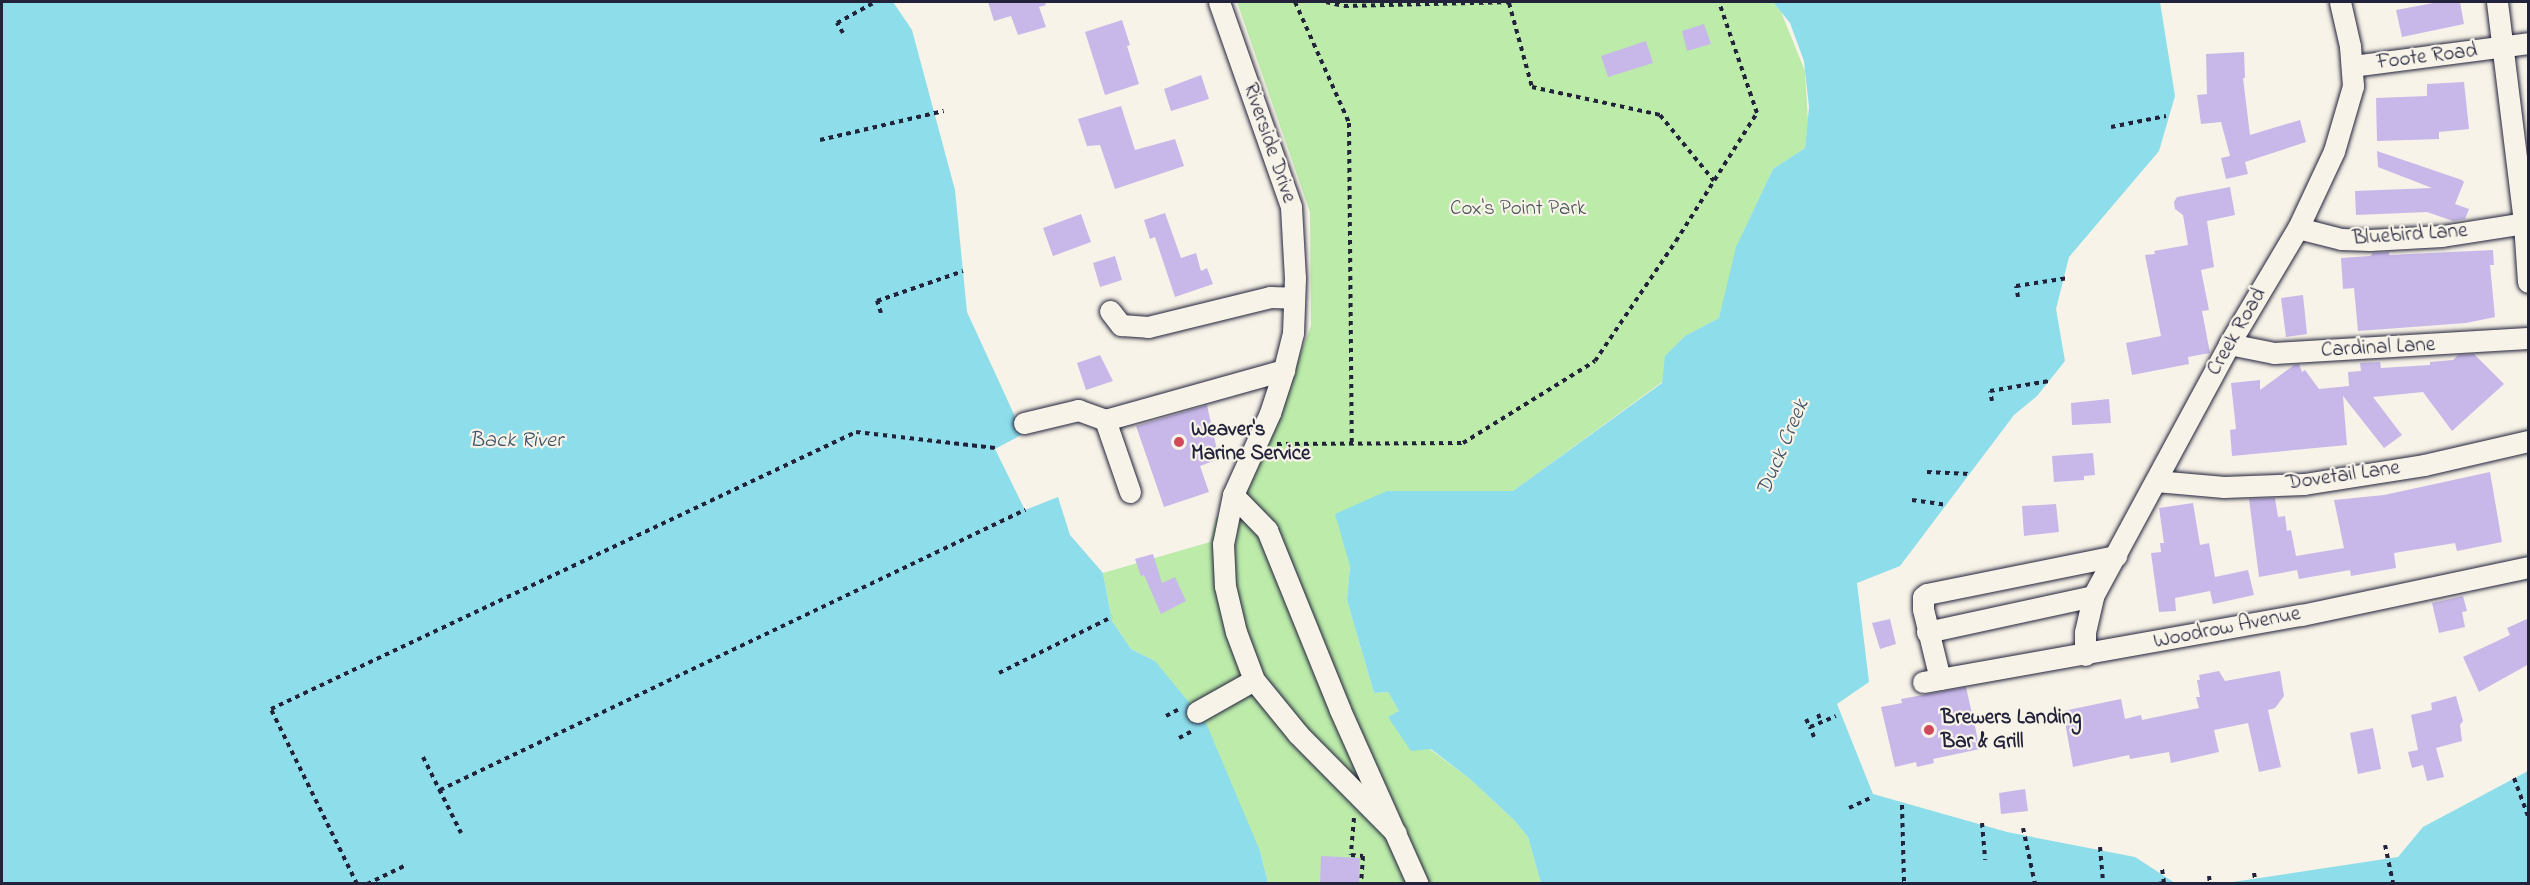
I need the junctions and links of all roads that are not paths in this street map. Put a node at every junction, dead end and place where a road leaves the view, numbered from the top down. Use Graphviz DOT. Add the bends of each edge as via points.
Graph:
graph roads {
  1 [pos="1219,2"];
  2 [pos="2340,2"];
  3 [pos="2496,2"];
  4 [pos="2529,43"];
  5 [pos="2502,48"];
  6 [pos="2352,66"];
  7 [pos="2524,223"];
  8 [pos="2298,228"];
  9 [pos="2529,282"];
  10 [pos="1294,298"];
  11 [pos="1110,311"];
  12 [pos="2529,338"];
  13 [pos="2229,344"];
  14 [pos="1284,370"];
  15 [pos="1105,420"];
  16 [pos="1024,423"];
  17 [pos="2529,441"];
  18 [pos="2156,481"];
  19 [pos="1130,492"];
  20 [pos="1233,495"];
  21 [pos="2116,556"];
  22 [pos="2529,567"];
  23 [pos="2093,596"];
  24 [pos="1927,632"];
  25 [pos="2085,655"];
  26 [pos="1254,680"];
  27 [pos="1197,712"];
  28 [pos="1395,833"];
  29 [pos="1419,884"];
  1 -- 10 [label="street, Riverside Drive" via="1291,207"];
  2 -- 6 [label="street, Creek Road"];
  3 -- 5 [label="street"];
  4 -- 5 [label="street, Foote Road"];
  5 -- 6 [label="street, Foote Road"];
  5 -- 7 [label="street"];
  6 -- 8 [label="street, Creek Road" via="2354,86 2334,151"];
  7 -- 8 [label="street, Bluebird Lane" via="2442,236 2370,240 2341,239"];
  7 -- 9 [label="street"];
  8 -- 13 [label="street, Creek Road"];
  10 -- 11 [label="street" via="1270,297 1148,327 1121,326"];
  10 -- 14 [label="street, Riverside Drive" via="1293,333"];
  12 -- 13 [label="street, Cardinal Lane" via="2274,353"];
  13 -- 18 [label="street, Creek Road"];
  14 -- 15 [label="street"];
  14 -- 20 [label="street, Riverside Drive"];
  15 -- 16 [label="street" via="1078,410"];
  15 -- 19 [label="street"];
  17 -- 18 [label="street, Dovetail Lane" via="2424,465 2304,484 2224,488"];
  18 -- 21 [label="street, Creek Road"];
  20 -- 26 [label="street, Riverside Drive" via="1223,544 1225,586 1236,632"];
  20 -- 28 [label="street" via="1267,530"];
  21 -- 23 [label="street, Creek Road"];
  21 -- 24 [label="street" via="1927,594 1922,602"];
  22 -- 25 [label="street, Woodrow Avenue"];
  23 -- 24 [label="street"];
  23 -- 25 [label="street, Creek Road" via="2085,632"];
  24 -- 25 [label="street, Woodrow Avenue" via="1932,680"];
  26 -- 27 [label="street"];
  26 -- 28 [label="street, Riverside Drive" via="1298,734"];
  28 -- 29 [label="street"];
}
